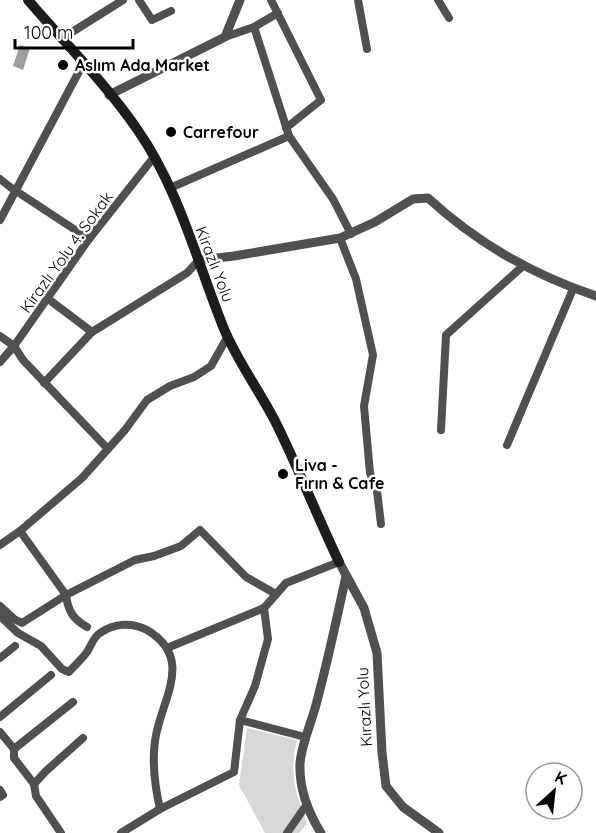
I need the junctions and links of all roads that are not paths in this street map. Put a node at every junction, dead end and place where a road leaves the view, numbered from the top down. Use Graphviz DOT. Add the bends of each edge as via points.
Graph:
graph roads {
  1 [pos="28,0"];
  2 [pos="123,0"];
  3 [pos="139,0"];
  4 [pos="240,0"];
  5 [pos="271,0"];
  6 [pos="358,0"];
  7 [pos="438,0"];
  8 [pos="171,10"];
  9 [pos="278,13"];
  10 [pos="449,18"];
  11 [pos="254,27"];
  12 [pos="225,37"];
  13 [pos="61,39"];
  14 [pos="367,50"];
  15 [pos="83,64"];
  16 [pos="110,95"];
  17 [pos="286,128"];
  18 [pos="289,136"];
  19 [pos="154,158"];
  20 [pos="0,179"];
  21 [pos="170,188"];
  22 [pos="15,190"];
  23 [pos="0,220"];
  24 [pos="351,234"];
  25 [pos="340,238"];
  26 [pos="89,239"];
  27 [pos="199,260"];
  28 [pos="522,266"];
  29 [pos="573,289"];
  30 [pos="596,296"];
  31 [pos="47,298"];
  32 [pos="92,332"];
  33 [pos="0,336"];
  34 [pos="228,336"];
  35 [pos="14,346"];
  36 [pos="0,362"];
  37 [pos="45,383"];
  38 [pos="441,430"];
  39 [pos="507,445"];
  40 [pos="108,449"];
  41 [pos="381,524"];
  42 [pos="20,531"];
  43 [pos="0,545"];
  44 [pos="339,562"];
  45 [pos="346,576"];
  46 [pos="276,594"];
  47 [pos="66,596"];
  48 [pos="0,606"];
  49 [pos="264,608"];
  50 [pos="0,616"];
  51 [pos="87,627"];
  52 [pos="15,646"];
  53 [pos="167,648"];
  54 [pos="0,658"];
  55 [pos="51,675"];
  56 [pos="73,702"];
  57 [pos="0,717"];
  58 [pos="240,720"];
  59 [pos="0,732"];
  60 [pos="305,737"];
  61 [pos="83,738"];
  62 [pos="14,749"];
  63 [pos="34,784"];
  64 [pos="307,804"];
  65 [pos="160,808"];
  66 [pos="61,833"];
  67 [pos="121,833"];
  68 [pos="287,833"];
  69 [pos="321,833"];
  70 [pos="439,833"];
  1 -- 13 [label="main road, Kirazlı Yolu"];
  2 -- 13 [label="street"];
  3 -- 8 [label="street" via="152,20"];
  4 -- 12 [label="street"];
  5 -- 9 [label="street"];
  6 -- 14 [label="street"];
  7 -- 10 [label="street"];
  9 -- 11 [label="street"];
  9 -- 17 [label="street" via="321,100"];
  11 -- 12 [label="street"];
  11 -- 17 [label="street"];
  12 -- 16 [label="street"];
  13 -- 15 [label="main road, Kirazlı Yolu"];
  15 -- 16 [label="main road, Kirazlı Yolu"];
  15 -- 22 [label="street"];
  16 -- 19 [label="main road, Kirazlı Yolu"];
  17 -- 18 [label="street"];
  18 -- 21 [label="street"];
  18 -- 24 [label="street" via="333,199"];
  19 -- 21 [label="main road, Kirazlı Yolu"];
  19 -- 26 [label="street, Kirazlı Yolu 4. Sokak"];
  20 -- 22 [label="street"];
  21 -- 27 [label="main road, Kirazlı Yolu"];
  22 -- 23 [label="street"];
  22 -- 26 [label="street"];
  24 -- 25 [label="street"];
  24 -- 28 [label="street" via="412,199 428,198 486,245"];
  25 -- 27 [label="street"];
  25 -- 41 [label="street" via="356,279 373,355 364,406 370,473 377,491"];
  26 -- 31 [label="street, Kirazlı Yolu 4. Sokak"];
  27 -- 32 [label="street" via="187,273"];
  27 -- 34 [label="main road, Kirazlı Yolu"];
  28 -- 29 [label="street"];
  28 -- 38 [label="street" via="446,335"];
  29 -- 30 [label="street"];
  29 -- 39 [label="street"];
  31 -- 32 [label="street"];
  31 -- 35 [label="street, Kirazlı Yolu 4. Sokak"];
  32 -- 37 [label="street"];
  33 -- 35 [label="street"];
  34 -- 40 [label="street" via="211,366 147,400"];
  34 -- 44 [label="main road, Kirazlı Yolu" via="274,421"];
  35 -- 36 [label="street, Kirazlı Yolu 4. Sokak"];
  35 -- 37 [label="street"];
  37 -- 40 [label="street"];
  40 -- 42 [label="street" via="82,478"];
  42 -- 43 [label="street"];
  42 -- 47 [label="street"];
  44 -- 45 [label="street, Kırazlı Yolu"];
  44 -- 46 [label="street" via="286,583"];
  45 -- 60 [label="street"];
  45 -- 70 [label="street, Kırazlı Yolu" via="364,608 377,653 386,786 403,807"];
  46 -- 47 [label="street" via="246,577 200,530 181,546 135,560"];
  46 -- 49 [label="street"];
  47 -- 48 [label="street" via="22,623"];
  47 -- 51 [label="street" via="75,620"];
  49 -- 53 [label="street"];
  49 -- 58 [label="street" via="268,639 255,686"];
  50 -- 53 [label="street" via="69,672 98,633 118,625 136,624 157,636"];
  52 -- 54 [label="street"];
  53 -- 65 [label="street" via="173,682 155,739 154,757"];
  55 -- 57 [label="street"];
  56 -- 62 [label="street"];
  58 -- 60 [label="street"];
  58 -- 65 [label="street" via="234,772"];
  59 -- 62 [label="street"];
  60 -- 64 [label="street" via="300,764"];
  61 -- 63 [label="street"];
  62 -- 63 [label="street" via="14,758"];
  63 -- 66 [label="street" via="36,796"];
  64 -- 68 [label="street"];
  64 -- 69 [label="street"];
  65 -- 67 [label="street"];
}
